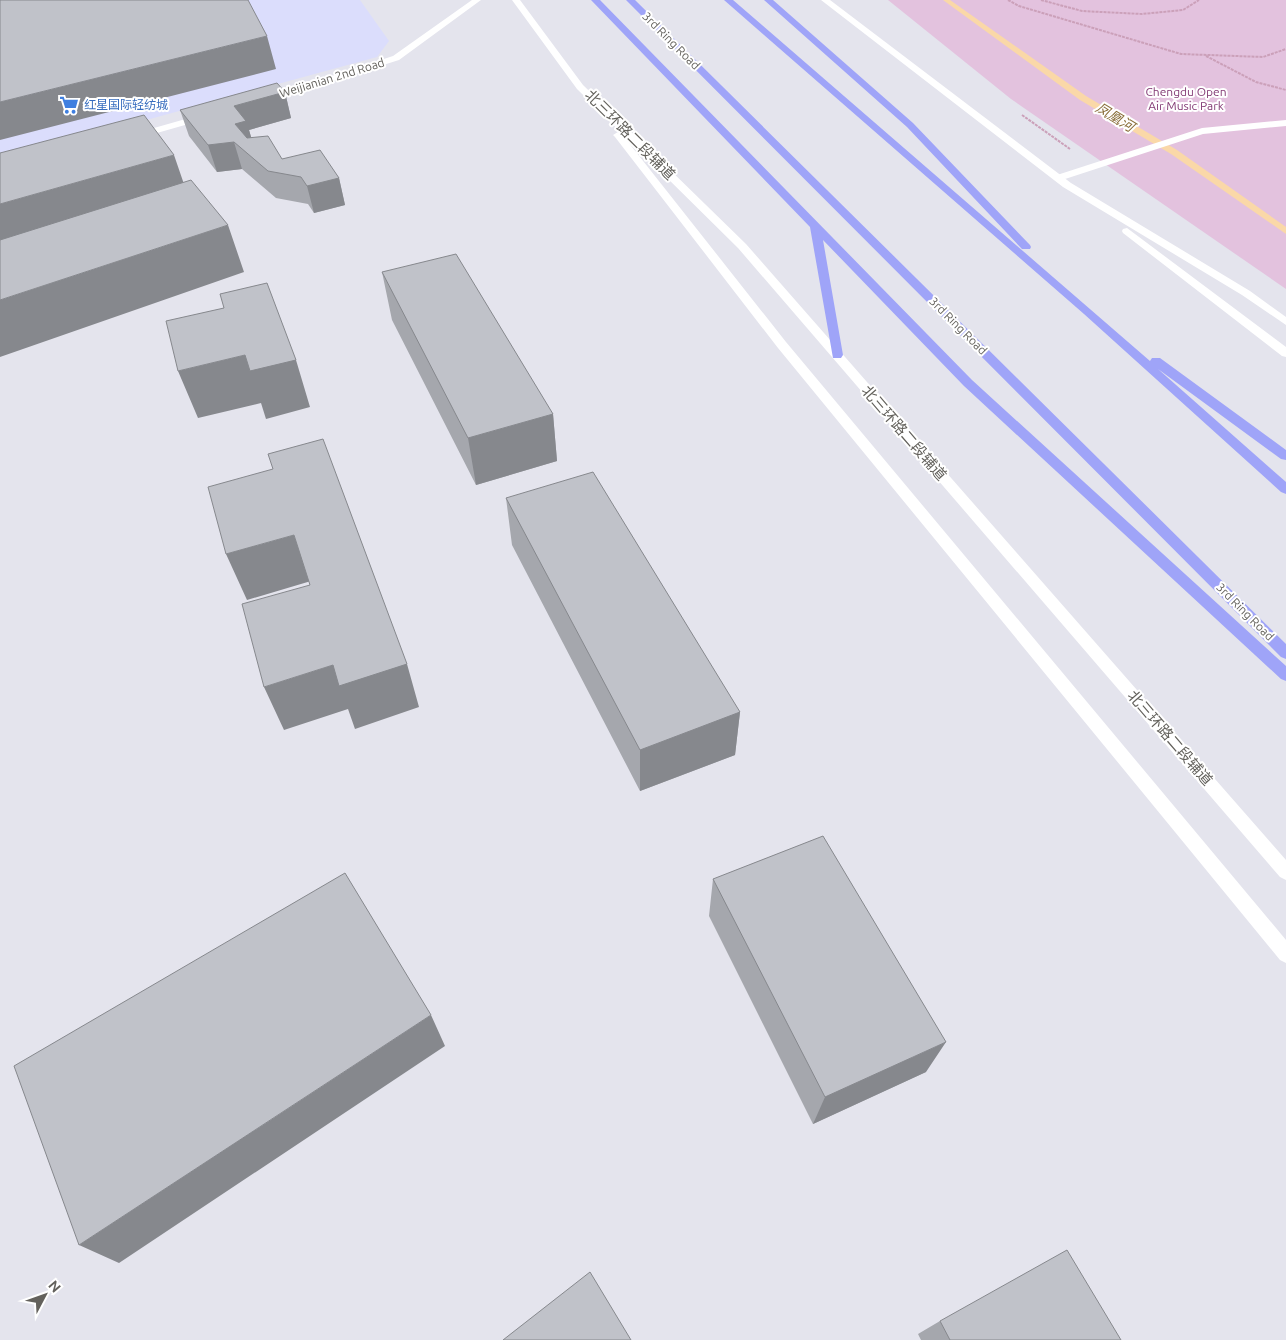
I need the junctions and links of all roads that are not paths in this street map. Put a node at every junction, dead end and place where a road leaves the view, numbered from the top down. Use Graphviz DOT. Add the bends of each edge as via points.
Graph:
graph roads {
  1 [pos="477,0"];
  2 [pos="516,0"];
  3 [pos="595,0"];
  4 [pos="630,0"];
  5 [pos="728,0"];
  6 [pos="768,0"];
  7 [pos="825,0"];
  8 [pos="580,87"];
  9 [pos="254,102"];
  10 [pos="216,113"];
  11 [pos="1286,123"];
  12 [pos="122,140"];
  13 [pos="1063,182"];
  14 [pos="816,226"];
  15 [pos="1088,312"];
  16 [pos="1286,322"];
  17 [pos="1286,353"];
  18 [pos="837,355"];
  19 [pos="1286,456"];
  20 [pos="1286,489"];
  21 [pos="1286,653"];
  22 [pos="1286,675"];
  23 [pos="1286,872"];
  24 [pos="1286,954"];
  1 -- 9 [label="main road, Weijianian 2nd Road" via="396,58"];
  2 -- 8 [label="main road, 北三环路二段辅道"];
  3 -- 14 [label="highway"];
  4 -- 21 [label="highway, 3rd Ring Road"];
  5 -- 15 [label="highway"];
  6 -- 15 [label="highway" via="910,125"];
  7 -- 13 [label="main road"];
  8 -- 18 [label="main road, 北三环路二段辅道" via="742,246"];
  8 -- 24 [label="main road" via="782,345"];
  10 -- 12 [label="main road"];
  11 -- 13 [label="main road" via="1202,131 1147,148"];
  13 -- 16 [label="main road" via="1246,293"];
  13 -- 17 [label="main road"];
  14 -- 18 [label="highway"];
  14 -- 22 [label="highway" via="968,383"];
  15 -- 19 [label="highway"];
  15 -- 20 [label="highway"];
  18 -- 23 [label="main road, 北三环路二段辅道"];
}
